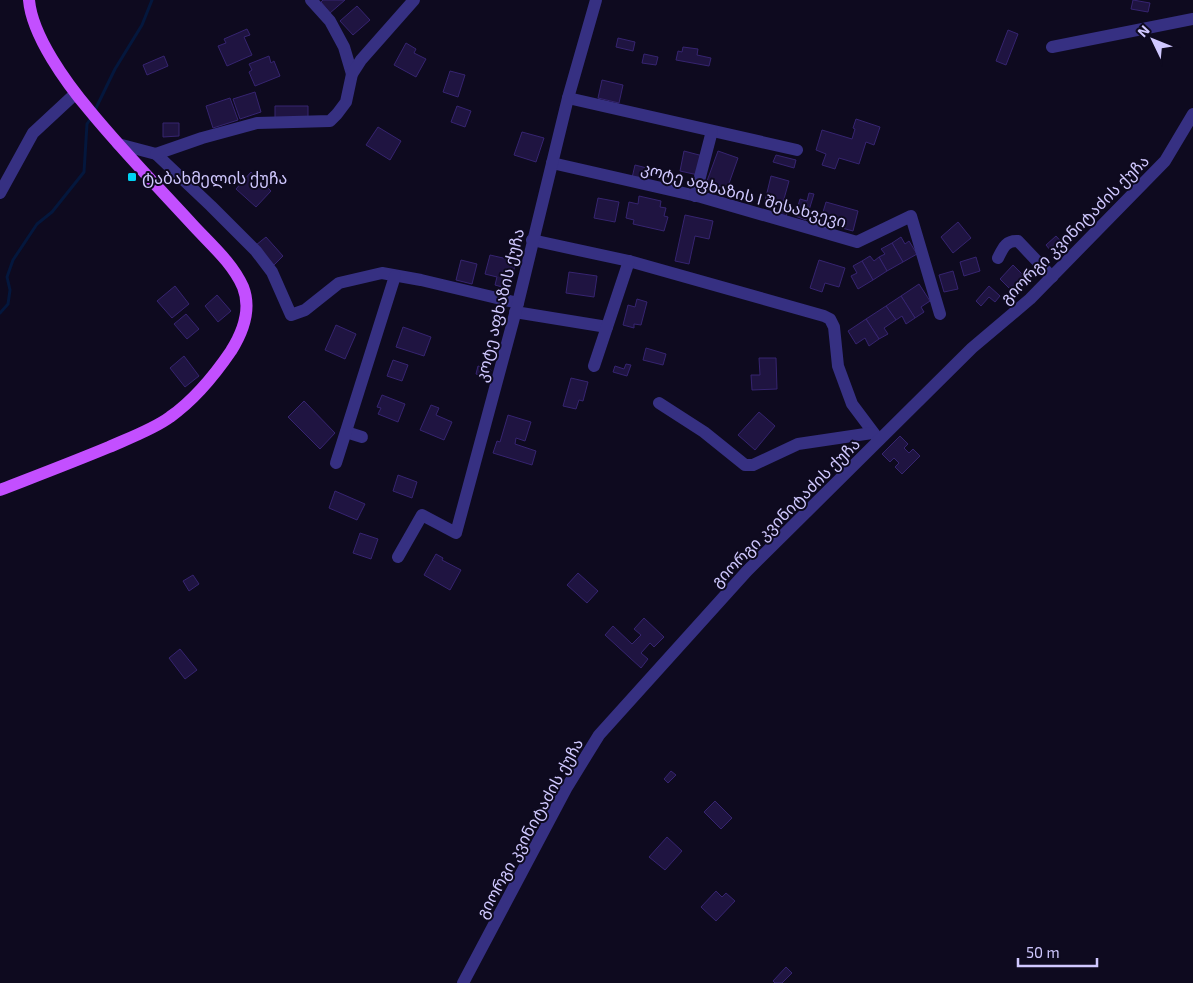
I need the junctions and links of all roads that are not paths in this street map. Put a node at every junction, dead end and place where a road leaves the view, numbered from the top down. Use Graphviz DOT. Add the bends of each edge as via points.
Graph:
graph roads {
  1 [pos="28,0"];
  2 [pos="311,0"];
  3 [pos="414,0"];
  4 [pos="596,0"];
  5 [pos="1193,19"];
  6 [pos="1052,47"];
  7 [pos="352,74"];
  8 [pos="75,94"];
  9 [pos="568,98"];
  10 [pos="1193,114"];
  11 [pos="712,131"];
  12 [pos="118,144"];
  13 [pos="797,150"];
  14 [pos="156,154"];
  15 [pos="552,163"];
  16 [pos="0,193"];
  17 [pos="695,196"];
  18 [pos="532,240"];
  19 [pos="998,258"];
  20 [pos="629,261"];
  21 [pos="395,276"];
  22 [pos="1052,277"];
  23 [pos="516,307"];
  24 [pos="940,314"];
  25 [pos="607,327"];
  26 [pos="594,366"];
  27 [pos="659,403"];
  28 [pos="346,432"];
  29 [pos="362,437"];
  30 [pos="876,437"];
  31 [pos="336,463"];
  32 [pos="0,490"];
  33 [pos="398,557"];
  34 [pos="463,983"];
  1 -- 8 [label="main road" via="44,43"];
  2 -- 7 [label="street" via="330,22 344,47"];
  3 -- 7 [label="street"];
  4 -- 9 [label="street, კოტე აფხაზის ქუჩა"];
  5 -- 6 [label="street"];
  7 -- 14 [label="street" via="346,102 330,121 257,123"];
  8 -- 12 [label="main road"];
  8 -- 16 [label="street" via="33,133"];
  9 -- 11 [label="street"];
  9 -- 15 [label="street, კოტე აფხაზის ქუჩა"];
  10 -- 22 [label="street, გიორგი კვინიტაძის ქუჩა" via="1165,161"];
  11 -- 13 [label="street"];
  11 -- 17 [label="street"];
  12 -- 14 [label="street"];
  12 -- 32 [label="main road" via="235,274 247,304 246,320 239,338 220,366 197,394 169,418 125,440"];
  14 -- 21 [label="street" via="256,251 272,272 292,315 305,310 339,283 382,273"];
  15 -- 17 [label="street, კოტე აფხაზის I შესახვევი"];
  15 -- 18 [label="street, კოტე აფხაზის ქუჩა"];
  17 -- 24 [label="street, კოტე აფხაზის I შესახვევი" via="857,242 911,216"];
  18 -- 20 [label="street"];
  18 -- 23 [label="street, კოტე აფხაზის ქუჩა"];
  19 -- 22 [label="street" via="1005,245 1018,241"];
  20 -- 25 [label="street"];
  20 -- 30 [label="street" via="830,319 843,381 852,404"];
  21 -- 23 [label="street" via="421,280"];
  21 -- 28 [label="street"];
  22 -- 30 [label="street, გიორგი კვინიტაძის ქუჩა"];
  23 -- 25 [label="street"];
  23 -- 33 [label="street, კოტე აფხაზის ქუჩა" via="456,533 422,515"];
  25 -- 26 [label="street"];
  27 -- 30 [label="street" via="745,464 753,465 798,444"];
  28 -- 29 [label="street"];
  28 -- 31 [label="street"];
  30 -- 34 [label="street, გიორგი კვინიტაძის ქუჩა" via="747,571 599,735 567,787"];
}
